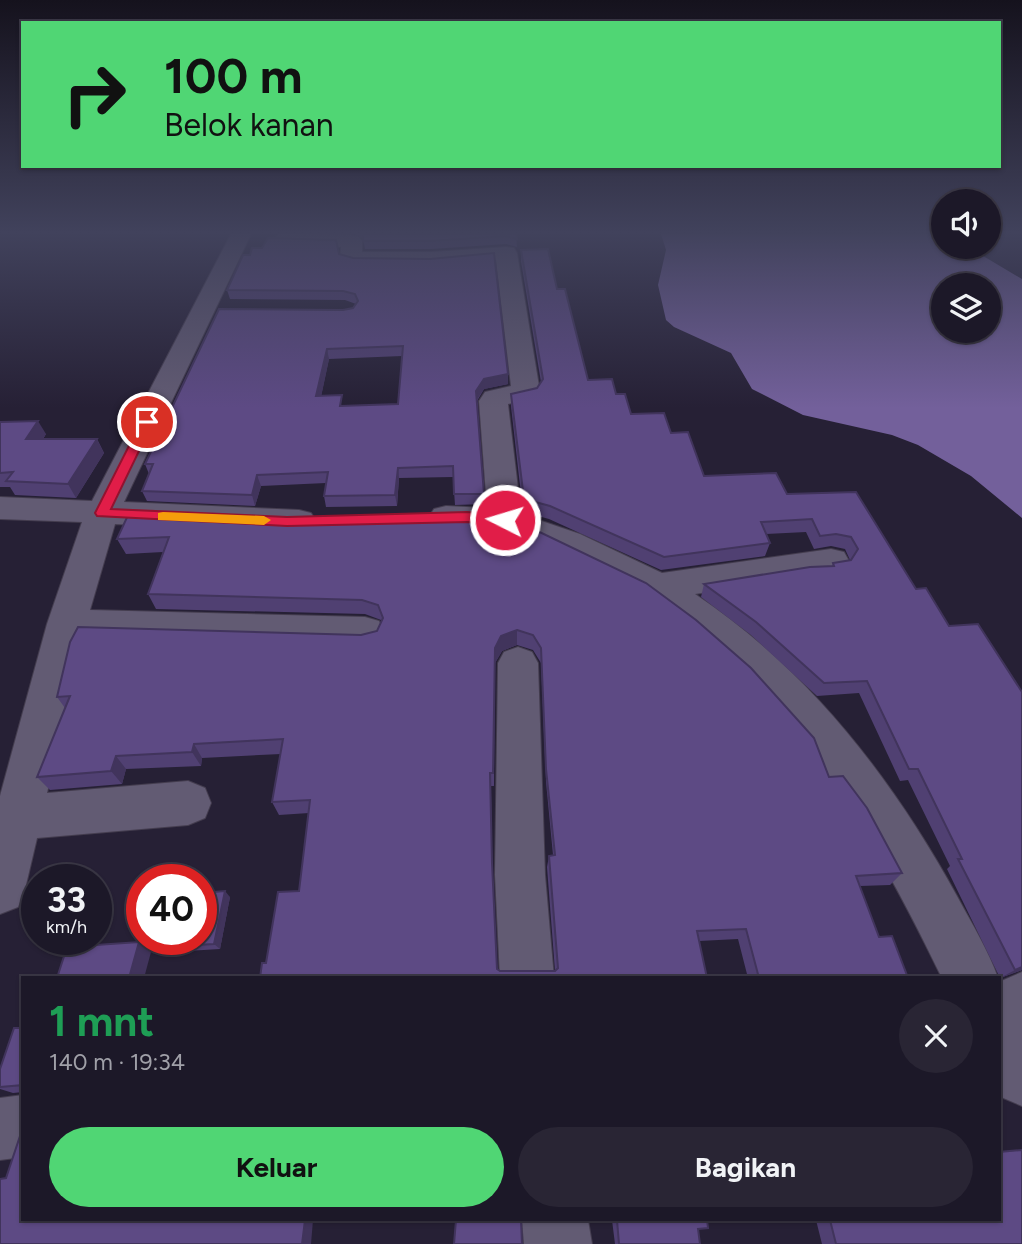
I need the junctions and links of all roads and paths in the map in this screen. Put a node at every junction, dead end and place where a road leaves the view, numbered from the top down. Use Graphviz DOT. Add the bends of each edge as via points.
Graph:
graph roads {
  1 [pos="222,292"];
  2 [pos="512,292"];
  3 [pos="0,508"];
  4 [pos="102,513"];
  5 [pos="407,519"];
  6 [pos="505,520"];
  7 [pos="334,521"];
  8 [pos="831,561"];
  9 [pos="657,587"];
  10 [pos="66,624"];
  11 [pos="365,632"];
  12 [pos="518,663"];
  13 [pos="188,803"];
  14 [pos="16,818"];
  15 [pos="0,889"];
  16 [pos="527,976"];
  17 [pos="970,976"];
  18 [pos="1022,1000"];
  19 [pos="1001,1016"];
  20 [pos="1001,1038"];
  21 [pos="1022,1076"];
  22 [pos="1001,1089"];
  23 [pos="1022,1090"];
  24 [pos="21,1126"];
  25 [pos="0,1129"];
  26 [pos="555,1221"];
  27 [pos="558,1244"];
  1 -- 4 [label="street"];
  2 -- 6 [label="street" via="526,392 493,401"];
  3 -- 4 [label="street"];
  4 -- 7 [label="street"];
  4 -- 10 [label="street"];
  5 -- 6 [label="street"];
  6 -- 9 [label="street" via="561,539"];
  8 -- 9 [label="street"];
  9 -- 17 [label="street" via="761,670 834,748 894,834"];
  10 -- 11 [label="street"];
  10 -- 14 [label="street"];
  12 -- 16 [label="street" via="520,875"];
  13 -- 14 [label="street"];
  14 -- 15 [label="street"];
  18 -- 19 [label="street"];
  20 -- 21 [label="street"];
  22 -- 23 [label="street"];
  24 -- 25 [label="street"];
  26 -- 27 [label="street"];
}
